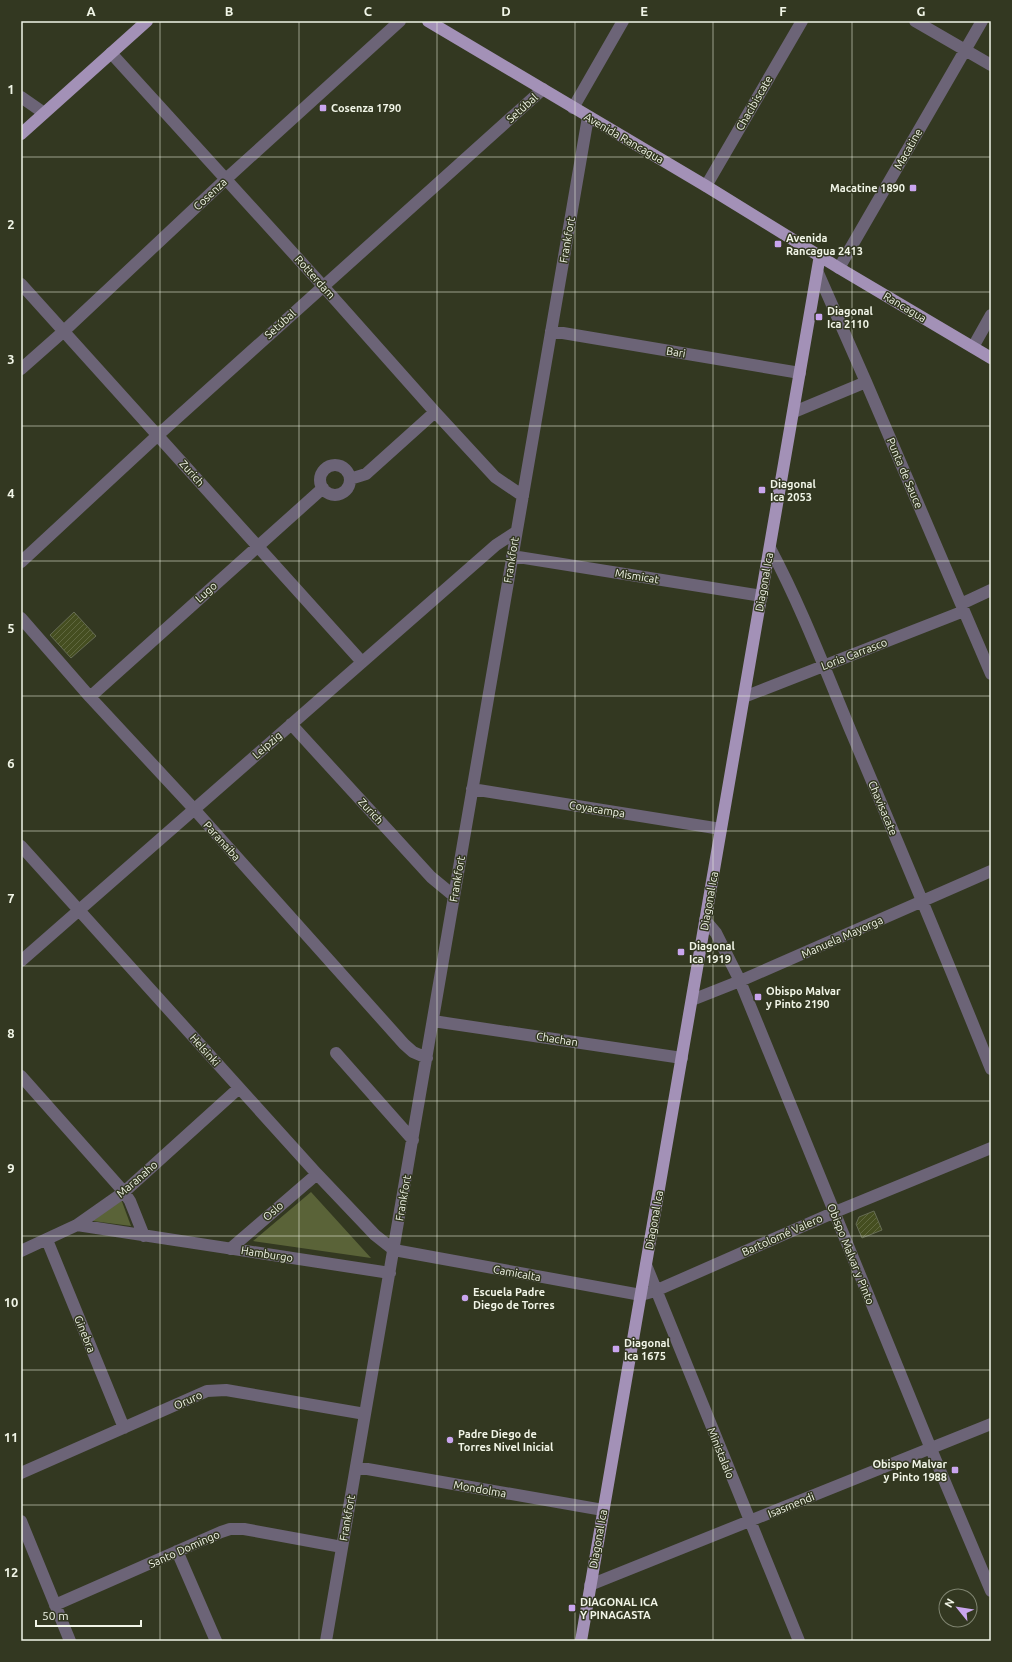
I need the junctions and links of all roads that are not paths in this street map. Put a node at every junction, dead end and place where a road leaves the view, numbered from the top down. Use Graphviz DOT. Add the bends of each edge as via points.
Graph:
graph roads {
  1 [pos="147,21"];
  2 [pos="400,21"];
  3 [pos="428,21"];
  4 [pos="623,21"];
  5 [pos="802,21"];
  6 [pos="915,21"];
  7 [pos="982,21"];
  8 [pos="444,25"];
  9 [pos="965,50"];
  10 [pos="111,53"];
  11 [pos="991,65"];
  12 [pos="542,89"];
  13 [pos="21,97"];
  14 [pos="573,108"];
  15 [pos="44,113"];
  16 [pos="588,117"];
  17 [pos="21,134"];
  18 [pos="226,179"];
  19 [pos="706,186"];
  20 [pos="820,255"];
  21 [pos="839,268"];
  22 [pos="818,273"];
  23 [pos="21,284"];
  24 [pos="323,286"];
  25 [pos="991,315"];
  26 [pos="64,331"];
  27 [pos="551,331"];
  28 [pos="972,347"];
  29 [pos="991,358"];
  30 [pos="21,369"];
  31 [pos="800,373"];
  32 [pos="866,382"];
  33 [pos="434,412"];
  34 [pos="794,412"];
  35 [pos="158,435"];
  36 [pos="350,479"];
  37 [pos="323,488"];
  38 [pos="522,496"];
  39 [pos="516,532"];
  40 [pos="258,546"];
  41 [pos="770,548"];
  42 [pos="512,556"];
  43 [pos="21,562"];
  44 [pos="991,590"];
  45 [pos="762,596"];
  46 [pos="963,607"];
  47 [pos="21,618"];
  48 [pos="362,662"];
  49 [pos="823,666"];
  50 [pos="991,674"];
  51 [pos="90,697"];
  52 [pos="744,697"];
  53 [pos="291,724"];
  54 [pos="472,789"];
  55 [pos="194,809"];
  56 [pos="721,829"];
  57 [pos="21,846"];
  58 [pos="991,871"];
  59 [pos="454,896"];
  60 [pos="923,902"];
  61 [pos="79,910"];
  62 [pos="705,920"];
  63 [pos="21,961"];
  64 [pos="740,981"];
  65 [pos="692,1000"];
  66 [pos="433,1021"];
  67 [pos="336,1053"];
  68 [pos="427,1058"];
  69 [pos="682,1058"];
  70 [pos="991,1069"];
  71 [pos="21,1076"];
  72 [pos="239,1088"];
  73 [pos="413,1140"];
  74 [pos="991,1148"];
  75 [pos="317,1174"];
  76 [pos="124,1192"];
  77 [pos="834,1212"];
  78 [pos="78,1226"];
  79 [pos="144,1236"];
  80 [pos="47,1240"];
  81 [pos="230,1248"];
  82 [pos="394,1250"];
  83 [pos="21,1251"];
  84 [pos="646,1265"];
  85 [pos="390,1272"];
  86 [pos="655,1291"];
  87 [pos="641,1295"];
  88 [pos="365,1414"];
  89 [pos="991,1424"];
  90 [pos="124,1428"];
  91 [pos="931,1449"];
  92 [pos="356,1467"];
  93 [pos="21,1473"];
  94 [pos="603,1510"];
  95 [pos="21,1521"];
  96 [pos="750,1522"];
  97 [pos="342,1547"];
  98 [pos="177,1551"];
  99 [pos="590,1585"];
  100 [pos="991,1591"];
  101 [pos="56,1604"];
  102 [pos="583,1637"];
  103 [pos="70,1641"];
  104 [pos="216,1641"];
  105 [pos="326,1641"];
  106 [pos="799,1641"];
  1 -- 10 [label="main road"];
  2 -- 18 [label="street, Cosenza"];
  3 -- 8 [label="main road, Avenida Rancagua"];
  4 -- 14 [label="street"];
  5 -- 19 [label="street, Chacibiscate"];
  6 -- 9 [label="street"];
  7 -- 9 [label="street, Macatine"];
  8 -- 12 [label="main road, Avenida Rancagua"];
  9 -- 11 [label="street"];
  9 -- 21 [label="street, Macatine"];
  10 -- 15 [label="main road"];
  10 -- 18 [label="street, Rotterdam"];
  12 -- 14 [label="main road, Avenida Rancagua"];
  12 -- 24 [label="street, Setúbal"];
  13 -- 15 [label="street"];
  14 -- 16 [label="main road, Avenida Rancagua"];
  15 -- 17 [label="main road"];
  16 -- 19 [label="main road, Avenida Rancagua"];
  16 -- 27 [label="street, Frankfort"];
  18 -- 24 [label="street, Rotterdam"];
  18 -- 26 [label="street, Cosenza"];
  19 -- 20 [label="main road, Avenida Rancagua"];
  20 -- 21 [label="main road, Rancagua"];
  20 -- 22 [label="main road, Diagonal Ica"];
  21 -- 28 [label="main road, Rancagua"];
  22 -- 31 [label="main road, Diagonal Ica"];
  22 -- 32 [label="street, Punta de Sauce"];
  23 -- 26 [label="street, Zurich"];
  24 -- 33 [label="street, Rotterdam"];
  24 -- 35 [label="street, Setúbal"];
  25 -- 28 [label="street"];
  26 -- 30 [label="street, Cosenza"];
  26 -- 35 [label="street, Zurich"];
  27 -- 31 [label="street, Bari"];
  27 -- 38 [label="street, Frankfort"];
  28 -- 29 [label="main road, Rancagua"];
  31 -- 34 [label="main road, Diagonal Ica"];
  32 -- 34 [label="street"];
  32 -- 46 [label="street, Punta de Sauce"];
  33 -- 36 [label="street" via="366,474"];
  33 -- 38 [label="street, Rotterdam" via="495,477"];
  34 -- 41 [label="main road, Diagonal Ica"];
  35 -- 40 [label="street, Zurich"];
  35 -- 43 [label="street, Setúbal"];
  36 -- 37 [label="street" via="348,489 340,494 330,494"];
  36 -- 37 [label="street" via="343,467 329,467 322,474"];
  37 -- 40 [label="street, Lugo"];
  38 -- 39 [label="street, Frankfort"];
  39 -- 42 [label="street, Frankfort"];
  39 -- 48 [label="street, Leipzig" via="496,545"];
  40 -- 48 [label="street, Zurich"];
  40 -- 51 [label="street, Lugo"];
  41 -- 45 [label="main road, Diagonal Ica"];
  41 -- 49 [label="street, Chavisacate"];
  42 -- 45 [label="street, Mismicat"];
  42 -- 54 [label="street, Frankfort"];
  44 -- 46 [label="street, Loria Carrasco"];
  45 -- 52 [label="main road, Diagonal Ica"];
  46 -- 49 [label="street, Loria Carrasco"];
  46 -- 50 [label="street, Punta de Sauce"];
  47 -- 51 [label="street, Paranaiba"];
  48 -- 53 [label="street, Leipzig"];
  49 -- 52 [label="street, Loria Carrasco"];
  49 -- 60 [label="street, Chavisacate"];
  51 -- 55 [label="street, Paranaiba"];
  52 -- 56 [label="main road, Diagonal Ica"];
  53 -- 55 [label="street, Leipzig"];
  53 -- 59 [label="street, Zurich" via="431,877"];
  54 -- 56 [label="street, Coyacampa"];
  54 -- 59 [label="street, Frankfort"];
  55 -- 61 [label="street, Leipzig"];
  55 -- 68 [label="street, Paranaiba" via="404,1044 413,1052"];
  56 -- 62 [label="main road, Diagonal Ica"];
  57 -- 61 [label="street, Helsinki"];
  58 -- 60 [label="street, Manuela Mayorga"];
  59 -- 66 [label="street, Frankfort"];
  60 -- 64 [label="street, Manuela Mayorga"];
  60 -- 70 [label="street, Chavisacate"];
  61 -- 63 [label="street, Leipzig"];
  61 -- 72 [label="street, Helsinki"];
  62 -- 64 [label="street, Obispo Malvar y Pinto" via="716,933"];
  62 -- 65 [label="main road, Diagonal Ica"];
  64 -- 65 [label="street, Manuela Mayorga"];
  64 -- 77 [label="street, Obispo Malvar y Pinto"];
  65 -- 69 [label="main road, Diagonal Ica"];
  66 -- 68 [label="street, Frankfort"];
  66 -- 69 [label="street, Chachan"];
  67 -- 73 [label="street"];
  68 -- 73 [label="street, Frankfort"];
  69 -- 84 [label="main road, Diagonal Ica"];
  71 -- 76 [label="street"];
  72 -- 75 [label="street, Helsinki"];
  72 -- 76 [label="street, Maranaho"];
  73 -- 82 [label="street, Frankfort"];
  74 -- 77 [label="street, Bartolomé Valero"];
  75 -- 81 [label="street, Oslo"];
  75 -- 82 [label="street, Helsinki" via="375,1236"];
  76 -- 78 [label="street, Maranaho"];
  76 -- 79 [label="street"];
  77 -- 86 [label="street, Bartolomé Valero"];
  77 -- 91 [label="street, Obispo Malvar y Pinto"];
  78 -- 79 [label="street, Hamburgo"];
  78 -- 80 [label="street, Maranaho"];
  79 -- 81 [label="street, Hamburgo"];
  80 -- 83 [label="street, Maranaho"];
  80 -- 90 [label="street, Ginebra"];
  81 -- 85 [label="street, Hamburgo"];
  82 -- 85 [label="street, Frankfort"];
  82 -- 87 [label="street, Camicalta"];
  84 -- 86 [label="street, Ministalalo"];
  84 -- 87 [label="main road, Diagonal Ica"];
  85 -- 88 [label="street, Frankfort"];
  86 -- 87 [label="street, Bartolomé Valero"];
  86 -- 96 [label="street, Ministalalo"];
  87 -- 94 [label="main road, Diagonal Ica"];
  88 -- 90 [label="street, Oruro" via="216,1389"];
  88 -- 92 [label="street, Frankfort"];
  89 -- 91 [label="street, Isasmendi"];
  90 -- 93 [label="street, Oruro"];
  91 -- 96 [label="street, Isasmendi"];
  91 -- 100 [label="street, Obispo Malvar y Pinto"];
  92 -- 94 [label="street, Mondolma"];
  92 -- 97 [label="street, Frankfort"];
  94 -- 99 [label="main road, Diagonal Ica"];
  95 -- 101 [label="street"];
  96 -- 99 [label="street, Isasmendi"];
  96 -- 106 [label="street, Ministalalo"];
  97 -- 98 [label="street, Santo Domingo" via="244,1529 230,1529"];
  97 -- 105 [label="street, Frankfort"];
  98 -- 101 [label="street, Santo Domingo"];
  98 -- 104 [label="street"];
  99 -- 102 [label="main road, Diagonal Ica"];
  101 -- 103 [label="street"];
}
